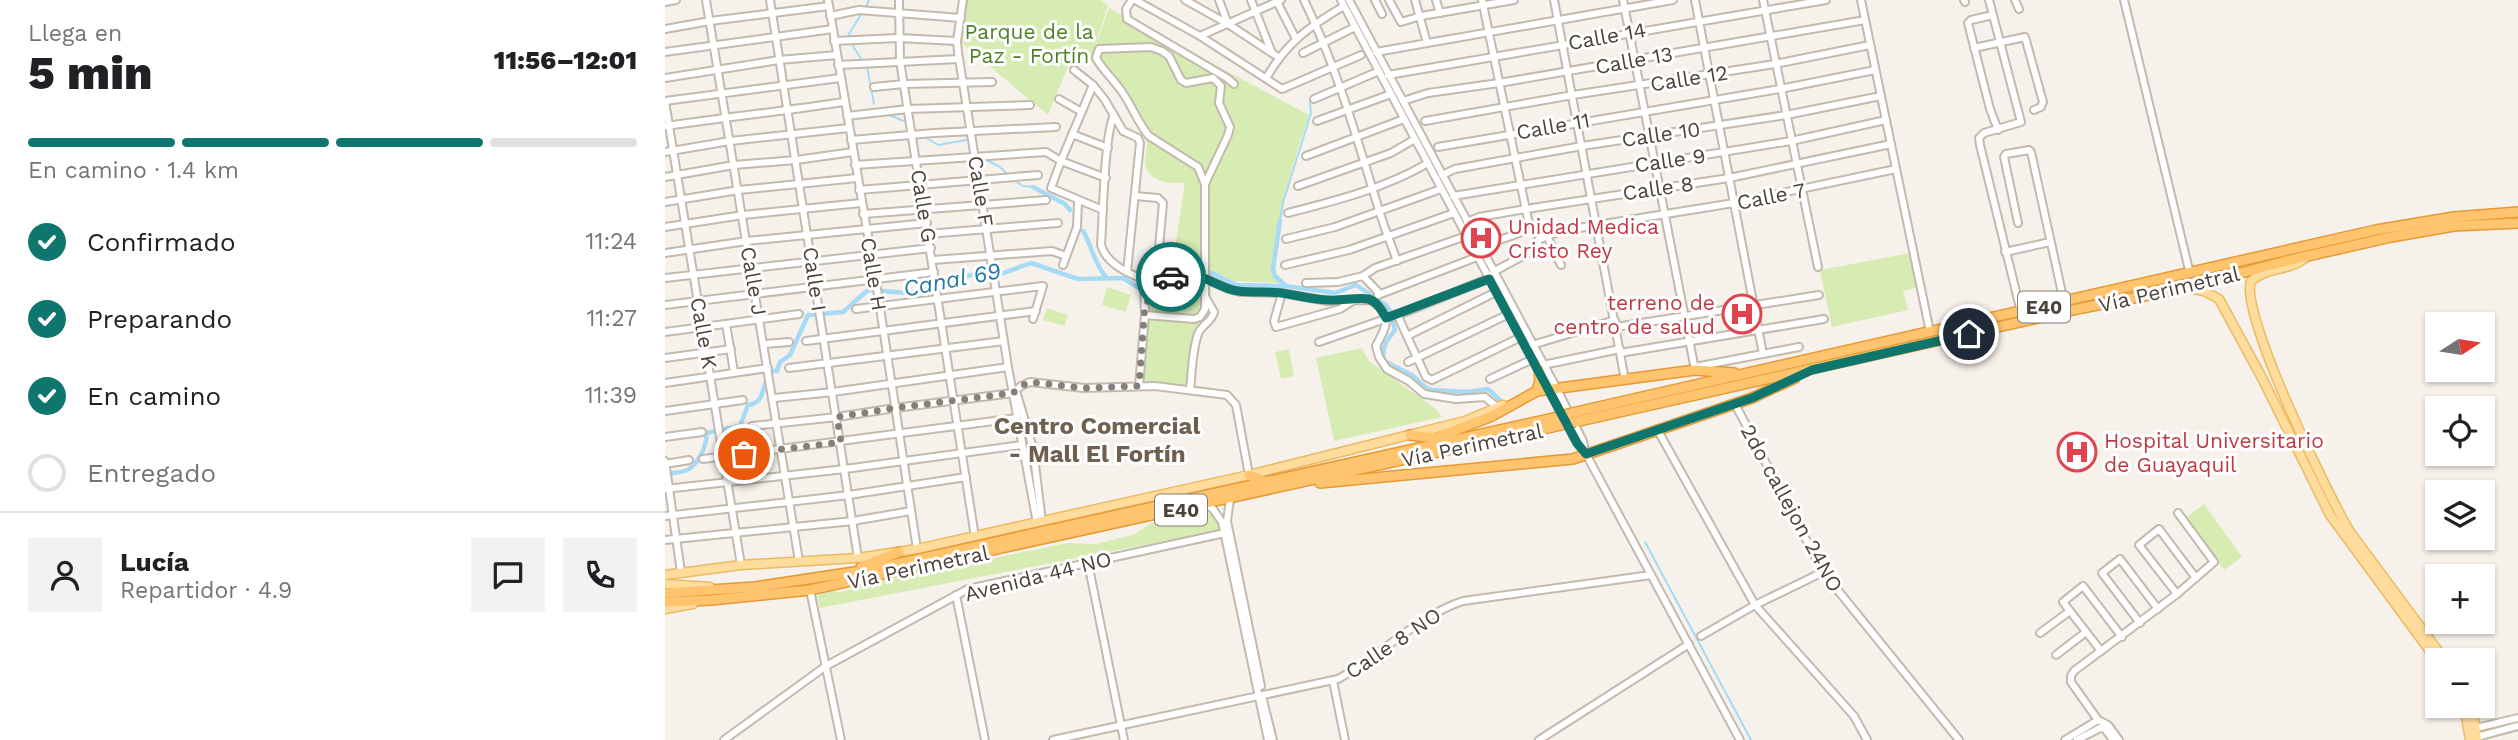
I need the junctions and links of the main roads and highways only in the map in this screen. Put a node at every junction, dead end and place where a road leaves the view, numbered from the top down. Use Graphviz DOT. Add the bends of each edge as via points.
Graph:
graph roads {
  1 [pos="2518,212"];
  2 [pos="2518,223"];
  3 [pos="2307,256"];
  4 [pos="2184,288"];
  5 [pos="1541,367"];
  6 [pos="1812,370"];
  7 [pos="1749,373"];
  8 [pos="1538,391"];
  9 [pos="1574,418"];
  10 [pos="1550,423"];
  11 [pos="1410,435"];
  12 [pos="1434,438"];
  13 [pos="1449,440"];
  14 [pos="1404,450"];
  15 [pos="1249,475"];
  16 [pos="1266,481"];
  17 [pos="1284,487"];
  18 [pos="899,552"];
  19 [pos="842,574"];
  20 [pos="665,575"];
  21 [pos="665,584"];
  22 [pos="730,589"];
  23 [pos="665,593"];
  24 [pos="712,600"];
  25 [pos="665,602"];
  26 [pos="665,609"];
  27 [pos="2428,648"];
  28 [pos="2436,648"];
  29 [pos="2468,718"];
  30 [pos="2472,718"];
  31 [pos="2473,736"];
  1 -- 7 [label="highway, Vía Perimetral / E40" via="2376,230"];
  2 -- 3 [label="highway, Vía Perimetral / E40" via="2454,226"];
  3 -- 4 [label="highway, Vía Perimetral / E40"];
  3 -- 28 [label="main road" via="2251,281 2249,292 2263,340 2339,513"];
  4 -- 6 [label="highway, Vía Perimetral / E40"];
  4 -- 27 [label="main road" via="2219,299 2330,515"];
  5 -- 8 [label="highway"];
  6 -- 9 [label="highway, Vía Perimetral / E40"];
  6 -- 17 [label="highway" via="1752,398 1573,459"];
  7 -- 8 [label="highway" via="1695,368"];
  7 -- 9 [label="highway, Vía Perimetral / E40"];
  8 -- 11 [label="main road, Vía Perimetral" via="1465,421"];
  8 -- 12 [label="highway" via="1490,417"];
  9 -- 10 [label="highway, Vía Perimetral / E40, bridge"];
  10 -- 13 [label="highway, Vía Perimetral / E40"];
  10 -- 17 [label="highway, Vía Perimetral / E40"];
  11 -- 12 [label="highway"];
  11 -- 15 [label="main road, Vía Perimetral"];
  12 -- 13 [label="highway"];
  12 -- 14 [label="highway"];
  13 -- 14 [label="highway, Vía Perimetral / E40"];
  14 -- 16 [label="highway, Vía Perimetral / E40"];
  15 -- 16 [label="highway"];
  15 -- 18 [label="main road, Vía Perimetral"];
  16 -- 19 [label="highway, Vía Perimetral / E40"];
  17 -- 24 [label="highway, Vía Perimetral / E40" via="810,590"];
  18 -- 19 [label="highway"];
  18 -- 20 [label="main road, Vía Perimetral"];
  19 -- 22 [label="highway, Vía Perimetral / E40"];
  21 -- 22 [label="main road, Vía Perimetral"];
  22 -- 23 [label="highway, Vía Perimetral / E40"];
  24 -- 25 [label="highway, Vía Perimetral / E40"];
  24 -- 26 [label="main road, Vía Perimetral"];
  29 -- 31 [label="main road"];
  30 -- 31 [label="main road"];
}
